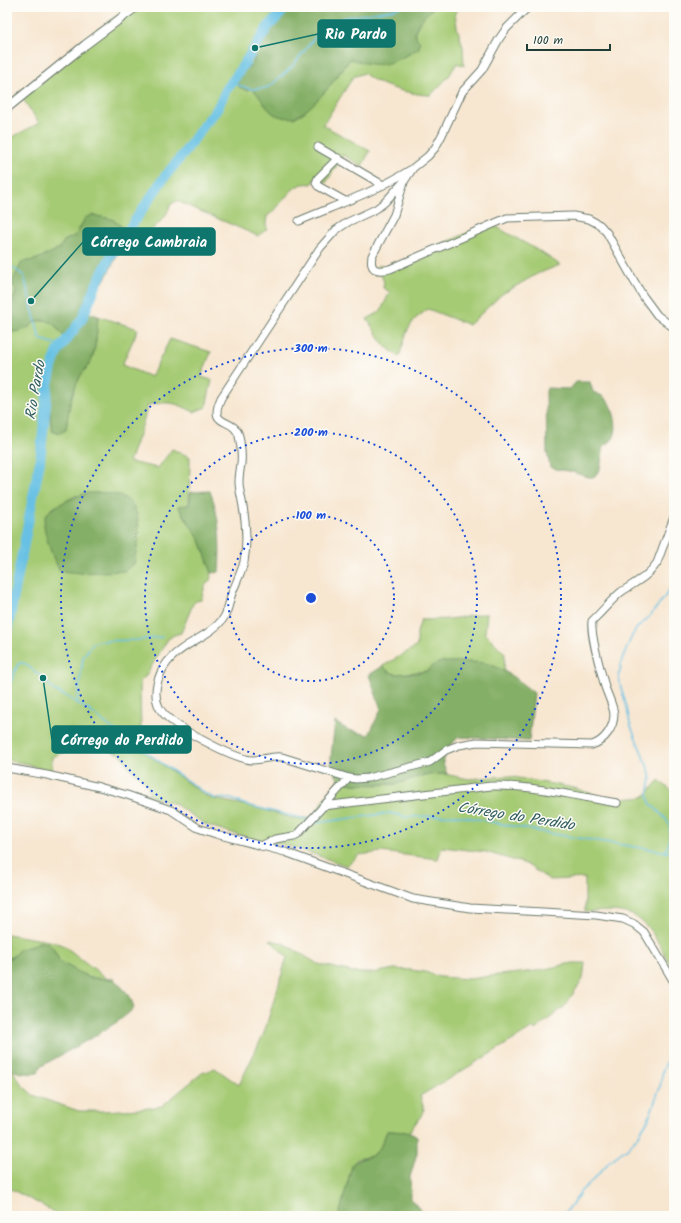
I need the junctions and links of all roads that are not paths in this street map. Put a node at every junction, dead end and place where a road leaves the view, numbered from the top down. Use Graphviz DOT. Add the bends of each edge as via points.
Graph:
graph roads {
  1 [pos="136,7"];
  2 [pos="530,7"];
  3 [pos="7,108"];
  4 [pos="318,147"];
  5 [pos="338,158"];
  6 [pos="413,168"];
  7 [pos="405,180"];
  8 [pos="383,185"];
  9 [pos="345,201"];
  10 [pos="299,221"];
  11 [pos="674,328"];
  12 [pos="674,517"];
  13 [pos="7,768"];
  14 [pos="350,778"];
  15 [pos="617,803"];
  16 [pos="323,806"];
  17 [pos="261,846"];
  18 [pos="674,982"];
  1 -- 3 [label="street"];
  2 -- 6 [label="street" via="506,29 482,70 462,92 435,148"];
  4 -- 5 [label="street"];
  5 -- 8 [label="street"];
  5 -- 9 [label="street" via="316,183"];
  6 -- 7 [label="street"];
  6 -- 8 [label="street"];
  7 -- 11 [label="street" via="394,215 372,256 372,267 377,270 390,269 507,218 573,216 589,219 600,225 607,233 643,296 657,315"];
  7 -- 14 [label="street" via="376,209 348,222 328,238 219,403 217,416 238,432 242,451 239,483 246,554 223,618 214,628 172,657 162,671 156,690 159,708 165,715 215,747 256,761 272,756 282,757"];
  8 -- 9 [label="street"];
  9 -- 10 [label="street"];
  12 -- 14 [label="street" via="653,570 620,593 592,621 592,634 614,713 604,739 592,745 477,742 446,750 430,762 368,778"];
  13 -- 17 [label="street" via="84,783 127,795 171,810 198,828"];
  14 -- 16 [label="street"];
  15 -- 16 [label="street" via="507,785"];
  16 -- 17 [label="street" via="298,834 275,839"];
  17 -- 18 [label="street" via="285,852 413,899 470,908 596,915 623,919 644,932"];
}
